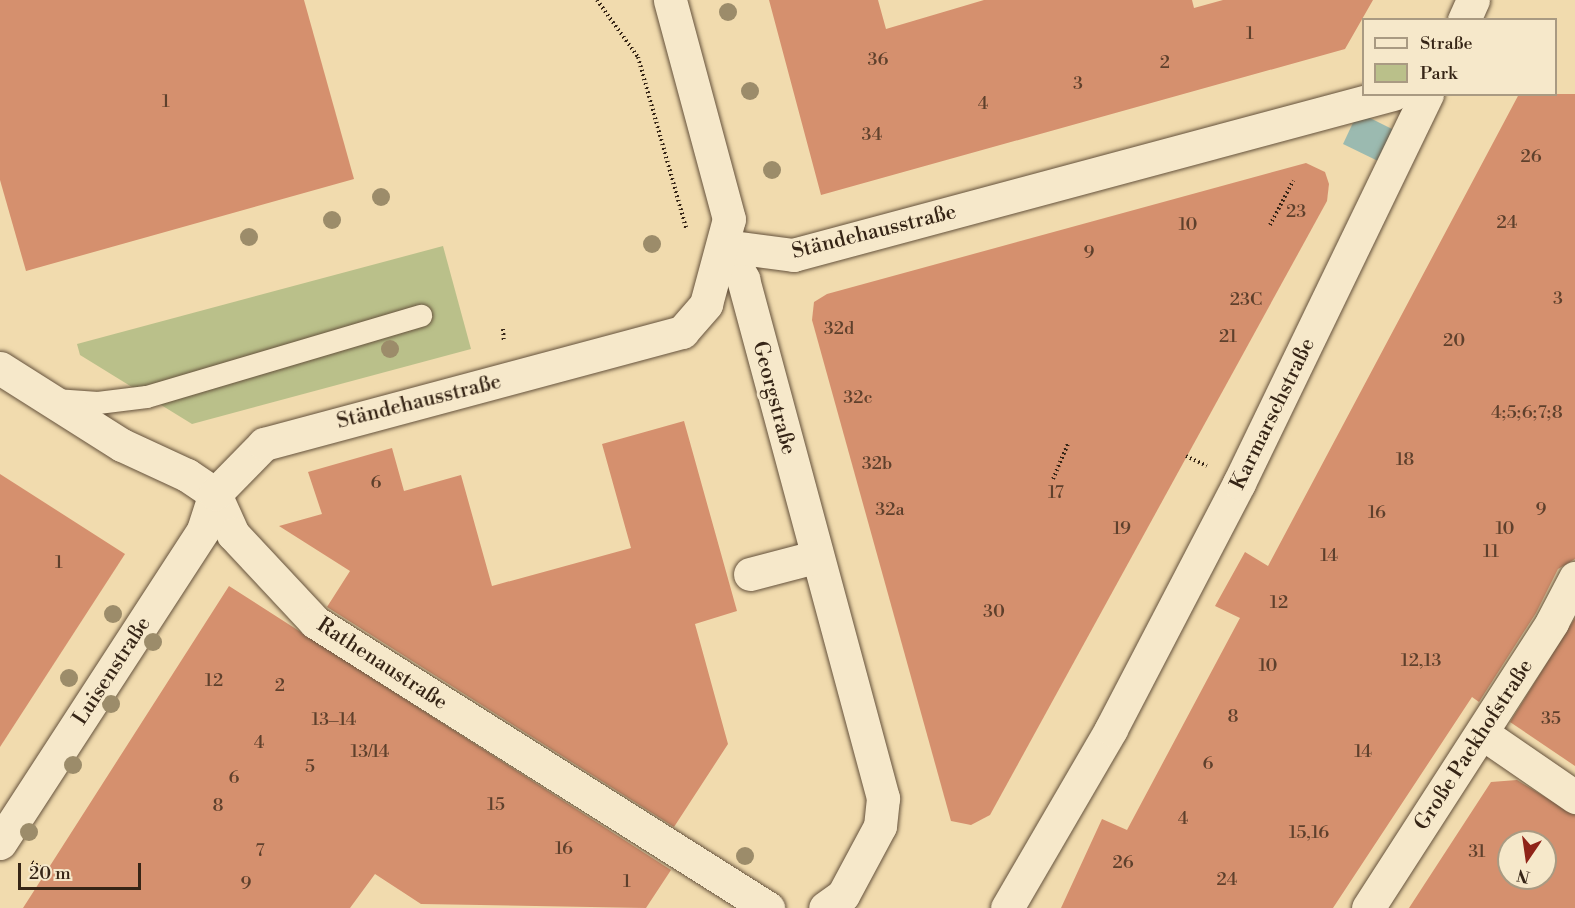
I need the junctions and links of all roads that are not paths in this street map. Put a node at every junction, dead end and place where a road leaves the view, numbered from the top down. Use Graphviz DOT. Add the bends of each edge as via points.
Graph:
graph roads {
  1 [pos="670,0"];
  2 [pos="1473,0"];
  3 [pos="1465,18"];
  4 [pos="1386,96"];
  5 [pos="1426,96"];
  6 [pos="725,246"];
  7 [pos="421,316"];
  8 [pos="0,368"];
  9 [pos="50,400"];
  10 [pos="214,494"];
  11 [pos="815,557"];
  12 [pos="1575,578"];
  13 [pos="746,581"];
  14 [pos="1482,733"];
  15 [pos="1575,797"];
  16 [pos="0,843"];
  17 [pos="1014,900"];
  18 [pos="842,904"];
  19 [pos="768,908"];
  20 [pos="1368,908"];
  1 -- 6 [label="street" via="729,219"];
  2 -- 3 [label="street"];
  4 -- 6 [label="street, Ständehausstraße" via="793,255"];
  5 -- 17 [label="street, Karmarschstraße" via="1239,483 1105,743"];
  6 -- 10 [label="street, Ständehausstraße" via="706,304 682,332 264,444"];
  6 -- 11 [label="street, Georgstraße" via="742,279"];
  7 -- 9 [label="lane" via="147,397 98,404"];
  8 -- 9 [label="street, Rathenaustraße"];
  9 -- 10 [label="street, Rathenaustraße" via="122,446 187,475"];
  10 -- 16 [label="street, Luisenstraße" via="203,530"];
  10 -- 19 [label="street, Rathenaustraße" via="233,534 315,622"];
  11 -- 13 [label="street"];
  11 -- 18 [label="street, Georgstraße" via="884,798 880,826"];
  12 -- 14 [label="street, Große Packhofstraße"];
  14 -- 15 [label="street"];
  14 -- 20 [label="street, Große Packhofstraße"];
}
